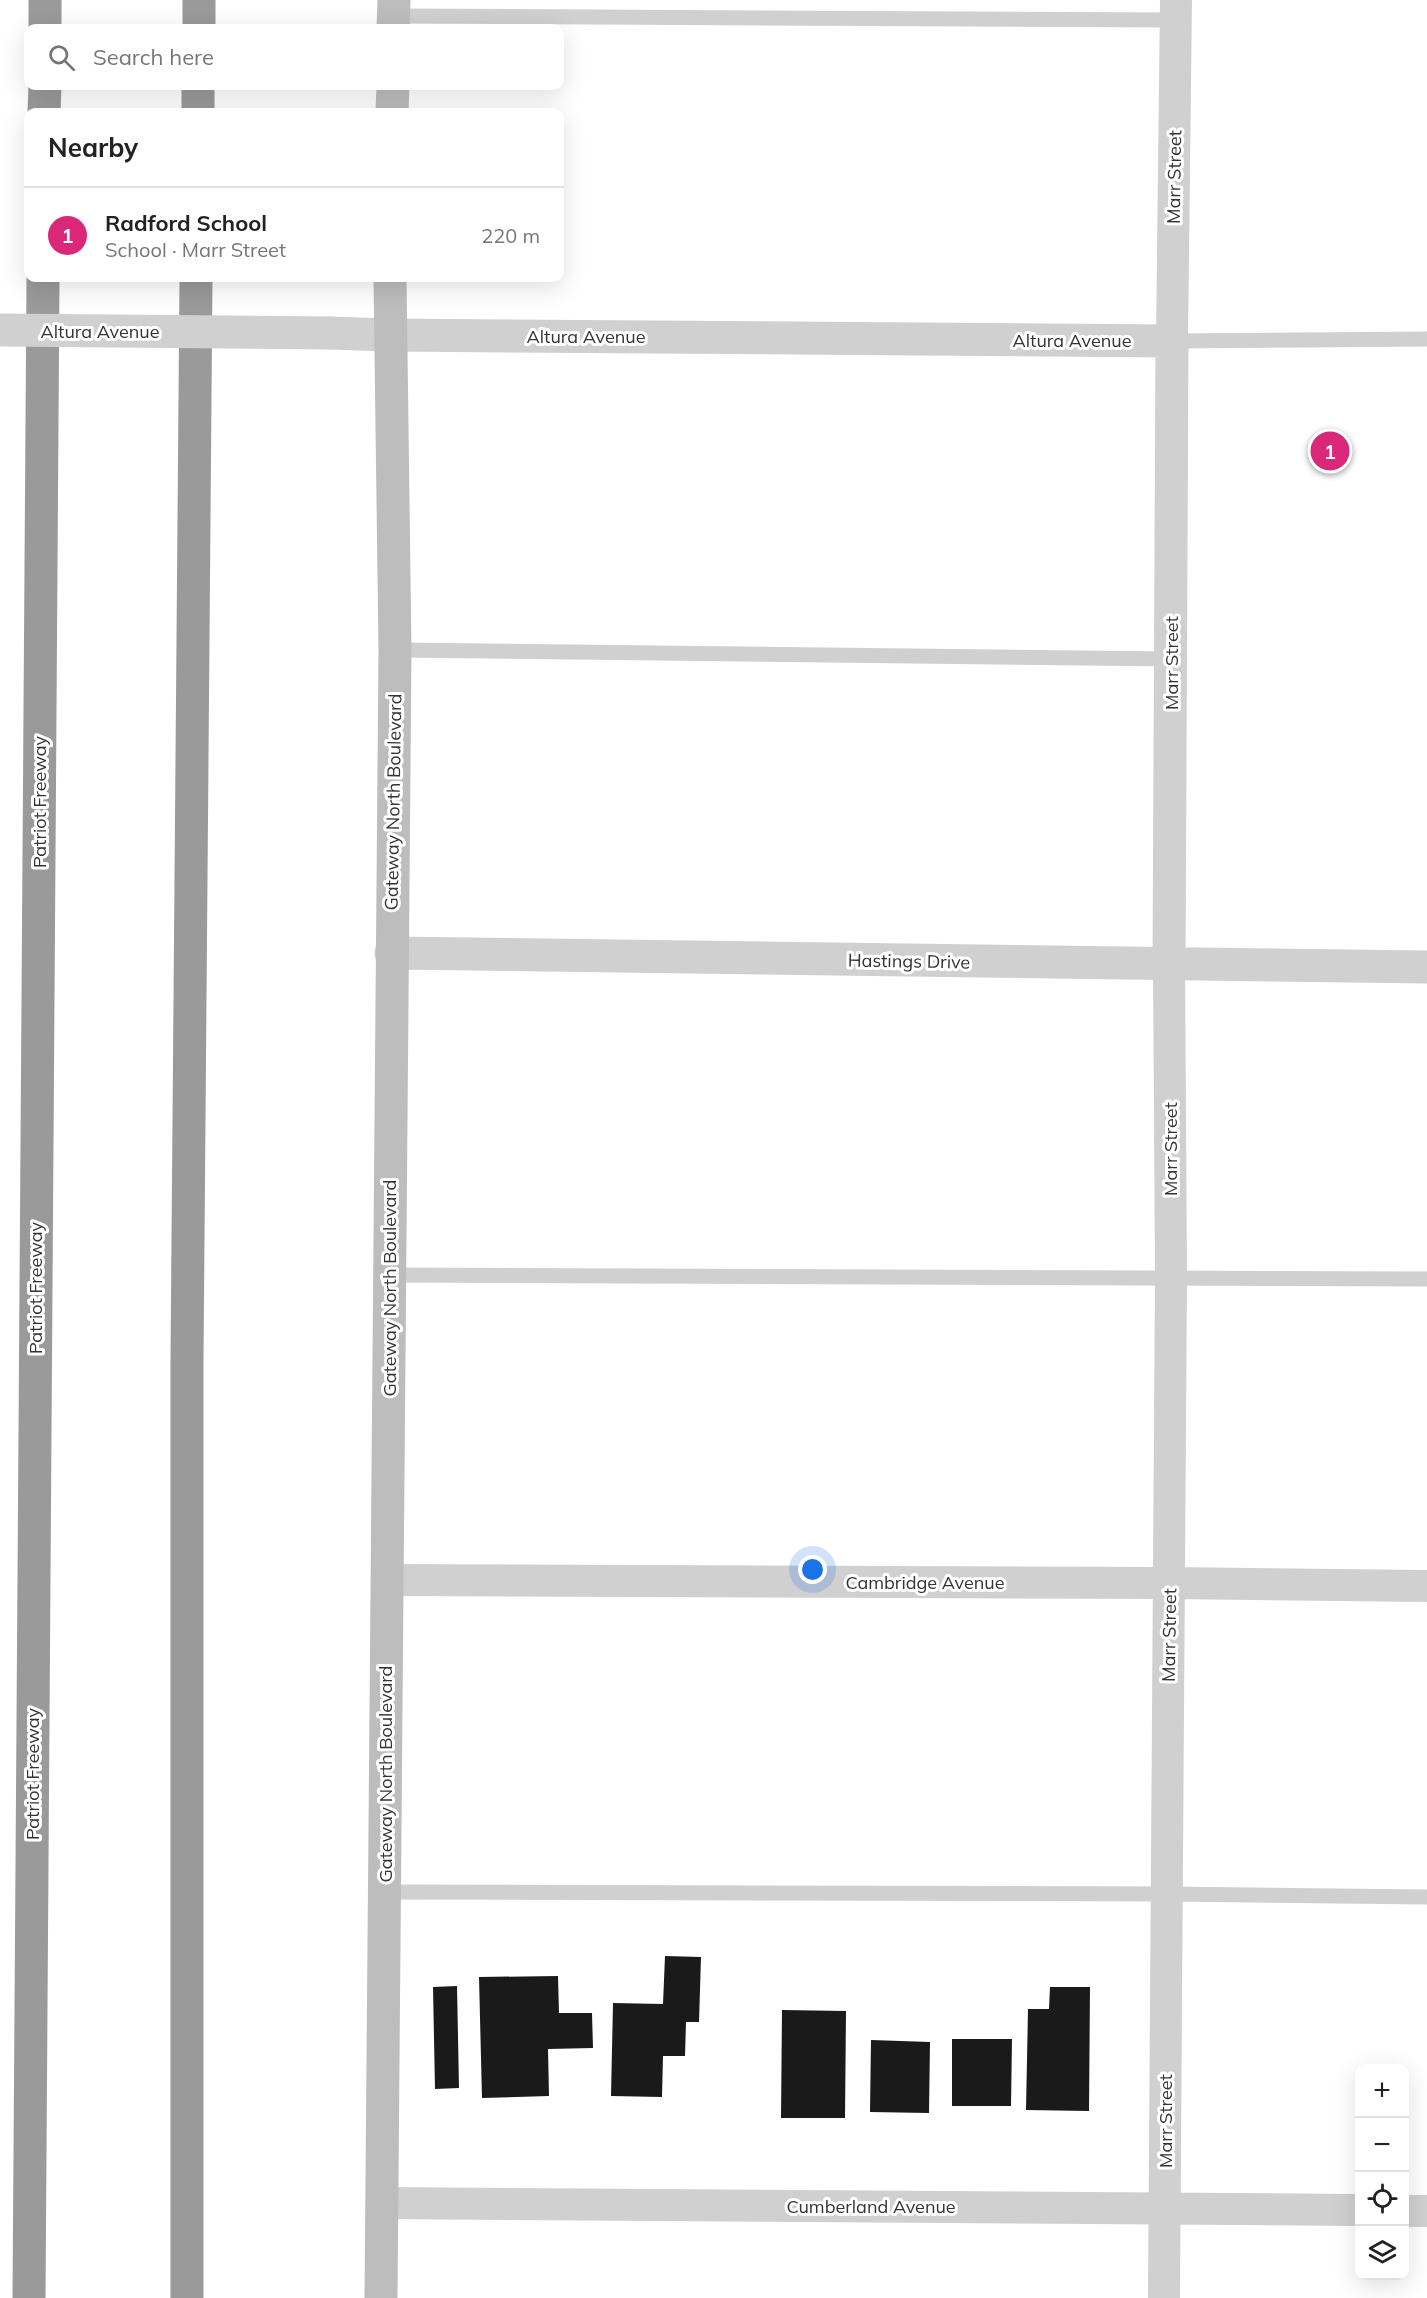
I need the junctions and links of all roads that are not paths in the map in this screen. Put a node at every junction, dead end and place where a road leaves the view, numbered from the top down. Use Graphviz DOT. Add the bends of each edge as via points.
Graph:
graph roads {
  1 [pos="45,0"];
  2 [pos="199,0"];
  3 [pos="1176,10"];
  4 [pos="394,15"];
  5 [pos="45,24"];
  6 [pos="199,24"];
  7 [pos="45,90"];
  8 [pos="198,90"];
  9 [pos="393,90"];
  10 [pos="44,108"];
  11 [pos="198,108"];
  12 [pos="392,108"];
  13 [pos="43,282"];
  14 [pos="196,282"];
  15 [pos="390,282"];
  16 [pos="0,330"];
  17 [pos="389,335"];
  18 [pos="1427,339"];
  19 [pos="1172,340"];
  20 [pos="395,650"];
  21 [pos="1172,659"];
  22 [pos="392,953"];
  23 [pos="1169,964"];
  24 [pos="1427,967"];
  25 [pos="389,1275"];
  26 [pos="1171,1276"];
  27 [pos="1427,1279"];
  28 [pos="387,1580"];
  29 [pos="1169,1582"];
  30 [pos="1427,1586"];
  31 [pos="385,1892"];
  32 [pos="1166,1894"];
  33 [pos="1427,1897"];
  34 [pos="382,2203"];
  35 [pos="1164,2208"];
  36 [pos="1355,2210"];
  37 [pos="1409,2211"];
  38 [pos="1427,2211"];
  39 [pos="29,2298"];
  40 [pos="187,2298"];
  41 [pos="381,2298"];
  42 [pos="1164,2298"];
  1 -- 5 [label="highway"];
  2 -- 6 [label="highway"];
  3 -- 4 [label="lane"];
  3 -- 19 [label="street, Marr Street"];
  7 -- 10 [label="highway"];
  8 -- 11 [label="highway"];
  9 -- 12 [label="main road"];
  13 -- 39 [label="highway, Patriot Freeway"];
  14 -- 40 [label="highway" via="187,1348"];
  15 -- 17 [label="main road, Gateway North Boulevard"];
  16 -- 17 [label="street, Altura Avenue, bridge"];
  17 -- 19 [label="street, Altura Avenue"];
  17 -- 20 [label="main road, Gateway North Boulevard"];
  18 -- 19 [label="lane"];
  19 -- 21 [label="street, Marr Street"];
  20 -- 21 [label="lane"];
  20 -- 22 [label="main road, Gateway North Boulevard"];
  21 -- 23 [label="street, Marr Street"];
  22 -- 23 [label="street, Hastings Drive"];
  22 -- 25 [label="main road, Gateway North Boulevard"];
  23 -- 24 [label="street, Hastings Drive"];
  23 -- 26 [label="street, Marr Street"];
  25 -- 26 [label="lane"];
  25 -- 28 [label="main road, Gateway North Boulevard"];
  26 -- 27 [label="lane"];
  26 -- 29 [label="street, Marr Street"];
  28 -- 29 [label="street, Cambridge Avenue"];
  28 -- 31 [label="main road, Gateway North Boulevard"];
  29 -- 30 [label="street, Cambridge Avenue"];
  29 -- 32 [label="street, Marr Street"];
  31 -- 32 [label="lane"];
  31 -- 34 [label="main road, Gateway North Boulevard"];
  32 -- 33 [label="lane"];
  32 -- 35 [label="street, Marr Street"];
  34 -- 35 [label="street, Cumberland Avenue"];
  34 -- 41 [label="main road, Gateway North Boulevard"];
  35 -- 36 [label="street, Cumberland Avenue"];
  35 -- 42 [label="street, Marr Street"];
  37 -- 38 [label="street"];
}
